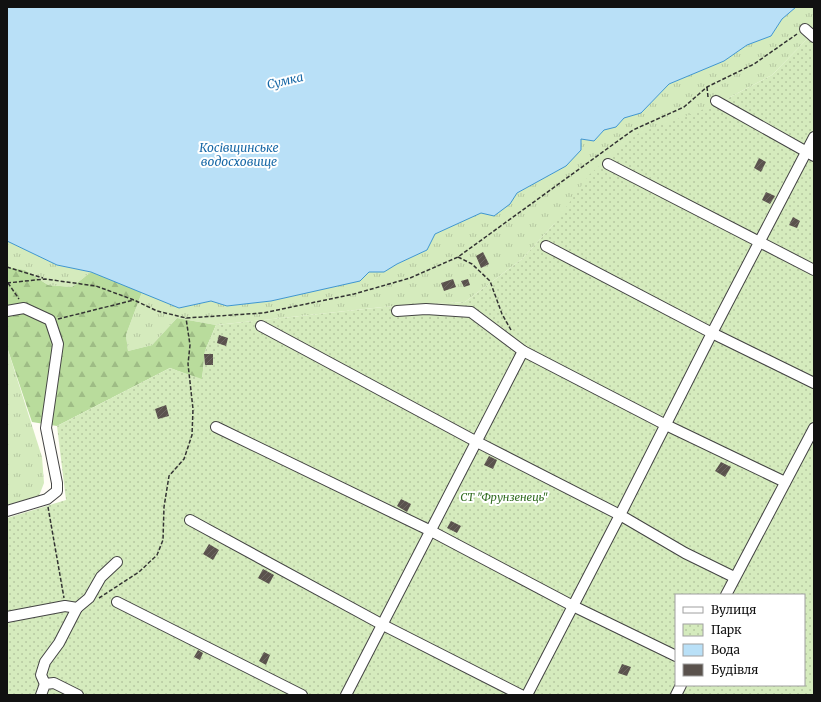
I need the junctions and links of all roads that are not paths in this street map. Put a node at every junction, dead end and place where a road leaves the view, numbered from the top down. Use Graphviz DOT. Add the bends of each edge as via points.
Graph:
graph roads {
  1 [pos="805,29"];
  2 [pos="814,37"];
  3 [pos="716,101"];
  4 [pos="814,137"];
  5 [pos="810,154"];
  6 [pos="608,164"];
  7 [pos="758,242"];
  8 [pos="546,246"];
  9 [pos="814,270"];
  10 [pos="7,311"];
  11 [pos="397,311"];
  12 [pos="261,326"];
  13 [pos="712,333"];
  14 [pos="523,351"];
  15 [pos="814,383"];
  16 [pos="666,425"];
  17 [pos="216,427"];
  18 [pos="814,428"];
  19 [pos="477,442"];
  20 [pos="785,482"];
  21 [pos="7,511"];
  22 [pos="620,515"];
  23 [pos="190,520"];
  24 [pos="431,531"];
  25 [pos="117,562"];
  26 [pos="734,577"];
  27 [pos="726,594"];
  28 [pos="117,602"];
  29 [pos="573,606"];
  30 [pos="77,608"];
  31 [pos="7,617"];
  32 [pos="383,624"];
  33 [pos="675,656"];
  34 [pos="45,684"];
  35 [pos="680,686"];
  36 [pos="41,695"];
  37 [pos="78,695"];
  38 [pos="302,695"];
  39 [pos="346,695"];
  40 [pos="521,695"];
  41 [pos="527,695"];
  42 [pos="676,695"];
  1 -- 2 [label="street"];
  3 -- 5 [label="street"];
  4 -- 5 [label="street"];
  5 -- 7 [label="street"];
  6 -- 7 [label="street"];
  7 -- 9 [label="street"];
  7 -- 13 [label="street"];
  8 -- 13 [label="street"];
  10 -- 21 [label="street" via="24,308 50,320 58,344 46,428 57,491 47,499"];
  11 -- 14 [label="street" via="426,309 471,312"];
  12 -- 19 [label="street"];
  13 -- 15 [label="street"];
  13 -- 16 [label="street"];
  14 -- 16 [label="street"];
  14 -- 19 [label="street"];
  16 -- 20 [label="street"];
  16 -- 22 [label="street"];
  17 -- 24 [label="street"];
  18 -- 20 [label="street"];
  19 -- 22 [label="street"];
  19 -- 24 [label="street"];
  20 -- 26 [label="street"];
  22 -- 26 [label="street" via="685,553"];
  22 -- 29 [label="street"];
  23 -- 32 [label="street"];
  24 -- 29 [label="street"];
  24 -- 32 [label="street"];
  25 -- 30 [label="street" via="102,577 89,598"];
  26 -- 27 [label="street"];
  28 -- 38 [label="street"];
  29 -- 33 [label="street"];
  29 -- 41 [label="street"];
  30 -- 31 [label="street" via="65,606"];
  30 -- 34 [label="street" via="59,643 45,662 41,675"];
  32 -- 39 [label="street"];
  32 -- 40 [label="street"];
  34 -- 36 [label="street"];
  34 -- 37 [label="street" via="54,683"];
  35 -- 42 [label="street"];
}
